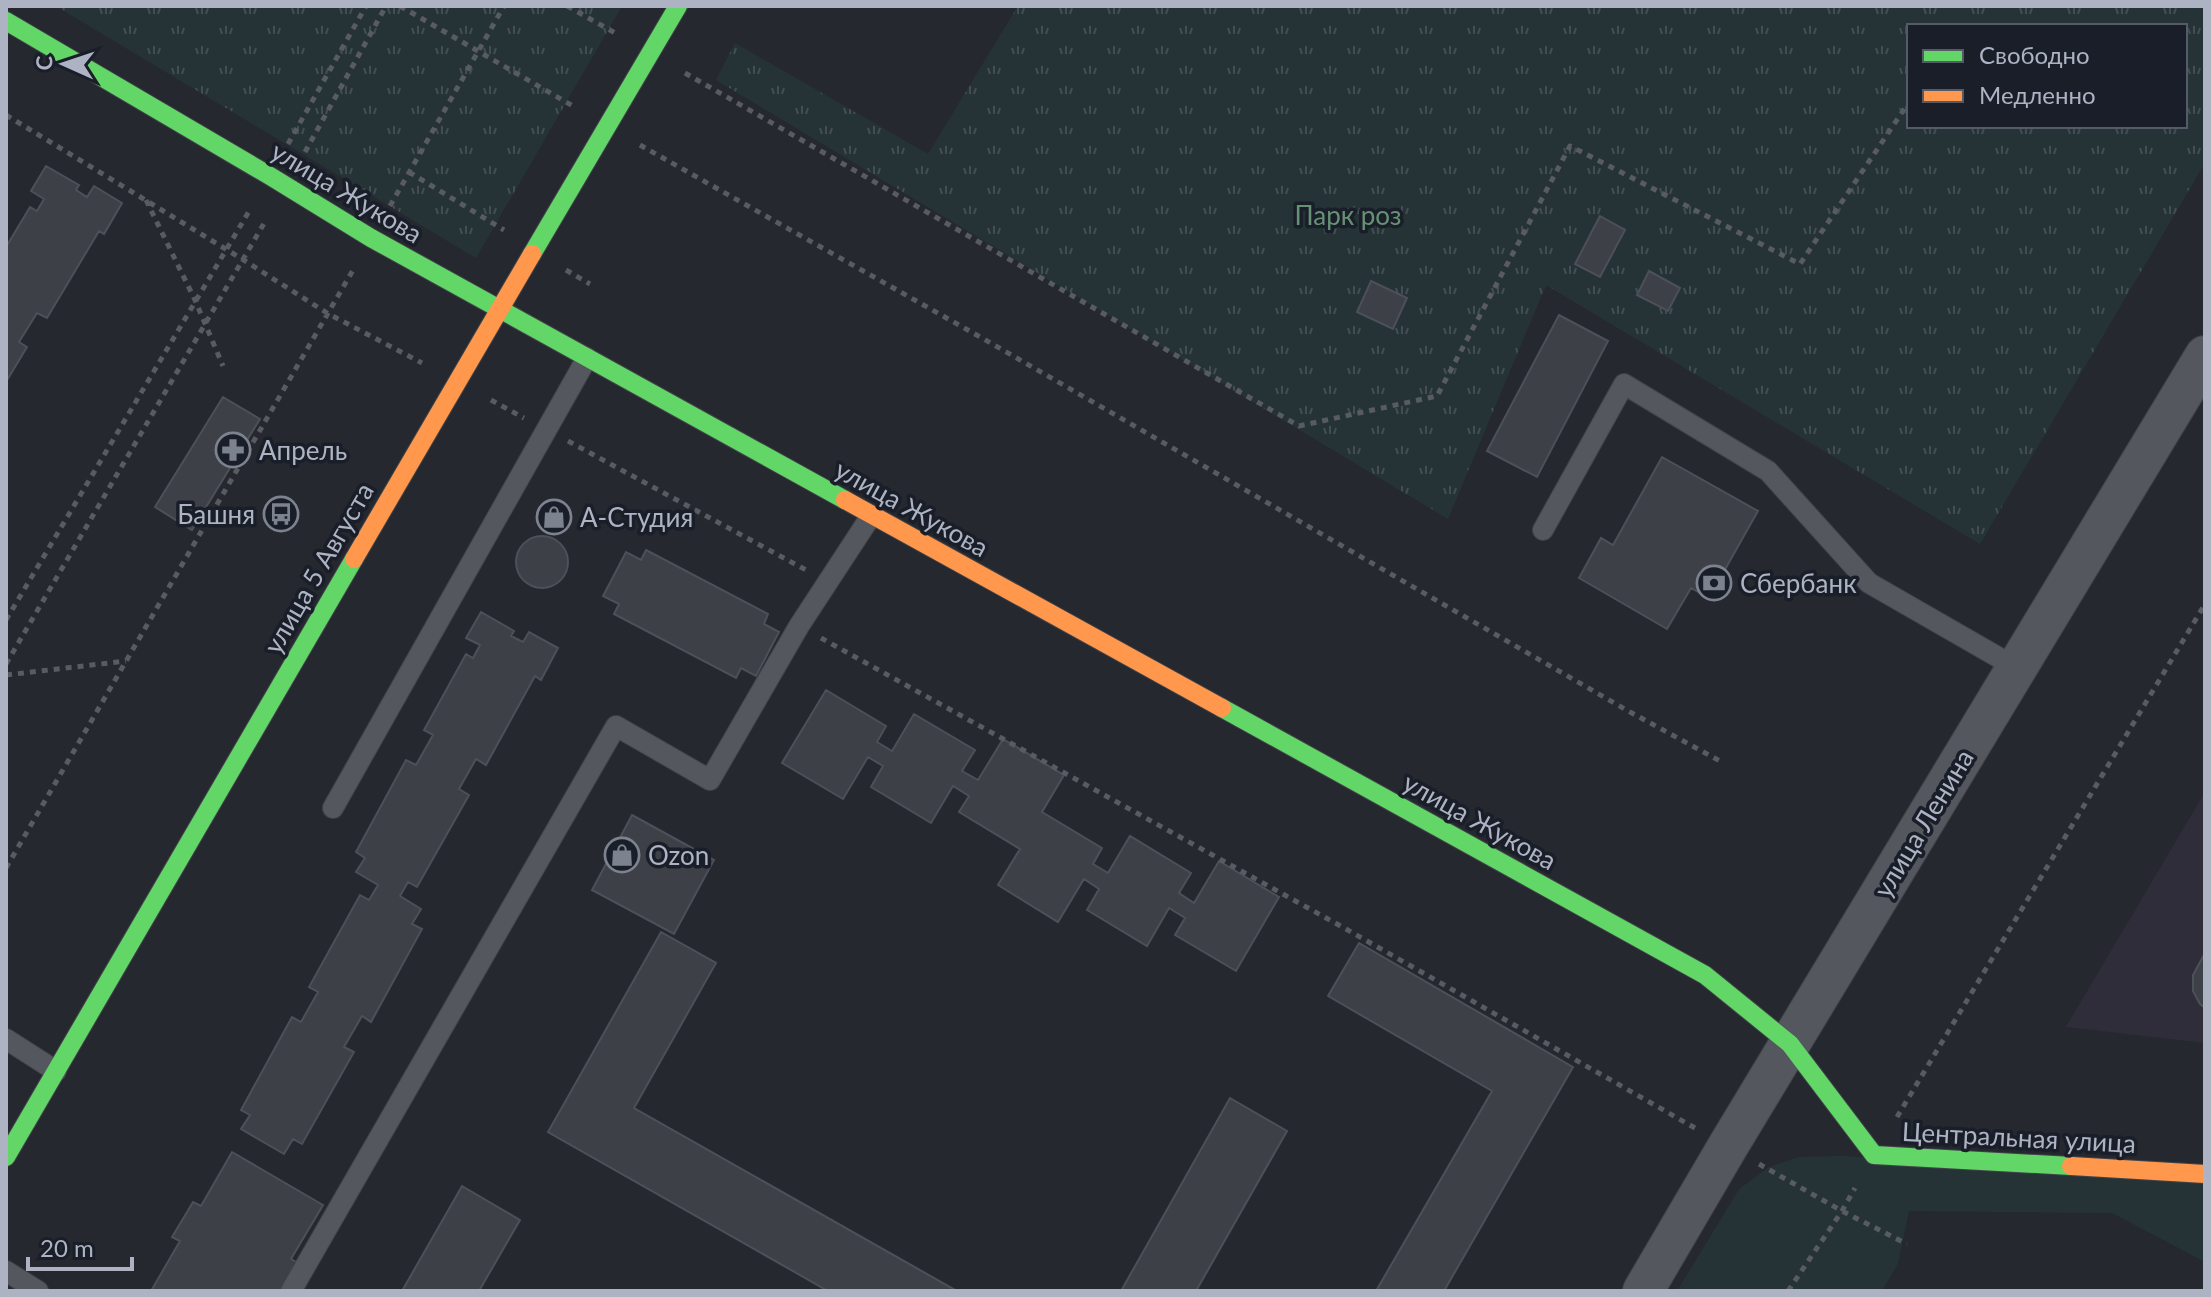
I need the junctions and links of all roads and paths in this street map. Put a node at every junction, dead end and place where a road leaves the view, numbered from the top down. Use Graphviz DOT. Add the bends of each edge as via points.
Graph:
graph roads {
  1 [pos="366,6"];
  2 [pos="386,6"];
  3 [pos="400,6"];
  4 [pos="416,6"];
  5 [pos="504,6"];
  6 [pos="567,6"];
  7 [pos="678,6"];
  8 [pos="412,13"];
  9 [pos="6,21"];
  10 [pos="478,52"];
  11 [pos="650,54"];
  12 [pos="1907,105"];
  13 [pos="6,115"];
  14 [pos="608,126"];
  15 [pos="278,181"];
  16 [pos="146,200"];
  17 [pos="371,238"];
  18 [pos="226,249"];
  19 [pos="242,259"];
  20 [pos="195,300"];
  21 [pos="499,310"];
  22 [pos="327,313"];
  23 [pos="205,323"];
  24 [pos="2205,356"];
  25 [pos="587,358"];
  26 [pos="223,366"];
  27 [pos="457,382"];
  28 [pos="546,429"];
  29 [pos="871,516"];
  30 [pos="1543,530"];
  31 [pos="828,582"];
  32 [pos="2205,604"];
  33 [pos="6,620"];
  34 [pos="799,626"];
  35 [pos="126,661"];
  36 [pos="6,664"];
  37 [pos="2017,668"];
  38 [pos="6,675"];
  39 [pos="1720,761"];
  40 [pos="333,808"];
  41 [pos="6,868"];
  42 [pos="6,1039"];
  43 [pos="1790,1044"];
  44 [pos="56,1071"];
  45 [pos="1728,1146"];
  46 [pos="1874,1155"];
  47 [pos="6,1157"];
  48 [pos="2205,1174"];
  49 [pos="1842,1211"];
  50 [pos="1907,1244"];
  51 [pos="6,1271"];
  52 [pos="38,1291"];
  53 [pos="291,1291"];
  54 [pos="1643,1291"];
  55 [pos="1788,1291"];
  1 -- 15 [label="path"];
  2 -- 15 [label="path"];
  3 -- 8 [label="path"];
  4 -- 8 [label="path"];
  5 -- 10 [label="path"];
  6 -- 11 [label="path"];
  7 -- 11 [label="street, улица 5 Августа"];
  8 -- 10 [label="path"];
  9 -- 15 [label="street, улица Жукова"];
  10 -- 14 [label="path"];
  10 -- 17 [label="path"];
  11 -- 12 [label="path" via="1299,426 1437,396 1570,146 1800,264"];
  11 -- 14 [label="street, улица 5 Августа"];
  13 -- 16 [label="path"];
  14 -- 21 [label="street, улица 5 Августа"];
  14 -- 39 [label="path"];
  15 -- 17 [label="street, улица Жукова"];
  15 -- 18 [label="path"];
  15 -- 19 [label="path"];
  16 -- 18 [label="path"];
  16 -- 20 [label="path"];
  17 -- 21 [label="street, улица Жукова"];
  17 -- 22 [label="path"];
  18 -- 19 [label="path"];
  18 -- 20 [label="path"];
  19 -- 22 [label="path"];
  19 -- 23 [label="path"];
  20 -- 23 [label="path"];
  20 -- 33 [label="path"];
  21 -- 25 [label="street, улица Жукова"];
  21 -- 27 [label="street, улица 5 Августа"];
  22 -- 27 [label="path"];
  22 -- 35 [label="path"];
  23 -- 26 [label="path"];
  23 -- 36 [label="path"];
  24 -- 37 [label="street, улица Ленина"];
  25 -- 28 [label="lane"];
  25 -- 29 [label="street, улица Жукова"];
  27 -- 28 [label="path"];
  27 -- 44 [label="street, улица 5 Августа"];
  28 -- 31 [label="path"];
  28 -- 40 [label="lane"];
  29 -- 31 [label="lane"];
  29 -- 43 [label="street, улица Жукова" via="1705,975"];
  30 -- 37 [label="lane" via="1624,384 1768,471 1869,583"];
  31 -- 34 [label="lane"];
  32 -- 46 [label="path"];
  34 -- 45 [label="path"];
  34 -- 53 [label="lane" via="710,780 616,726"];
  35 -- 38 [label="path"];
  35 -- 41 [label="path"];
  37 -- 43 [label="street, улица Ленина"];
  42 -- 44 [label="lane"];
  43 -- 45 [label="street, улица Ленина"];
  43 -- 46 [label="street, Центральная улица"];
  44 -- 47 [label="street, улица 5 Августа"];
  45 -- 49 [label="path"];
  45 -- 54 [label="street, улица Ленина"];
  46 -- 48 [label="street, Центральная улица"];
  46 -- 49 [label="path"];
  49 -- 50 [label="path"];
  49 -- 55 [label="path"];
  51 -- 52 [label="lane"];
}
